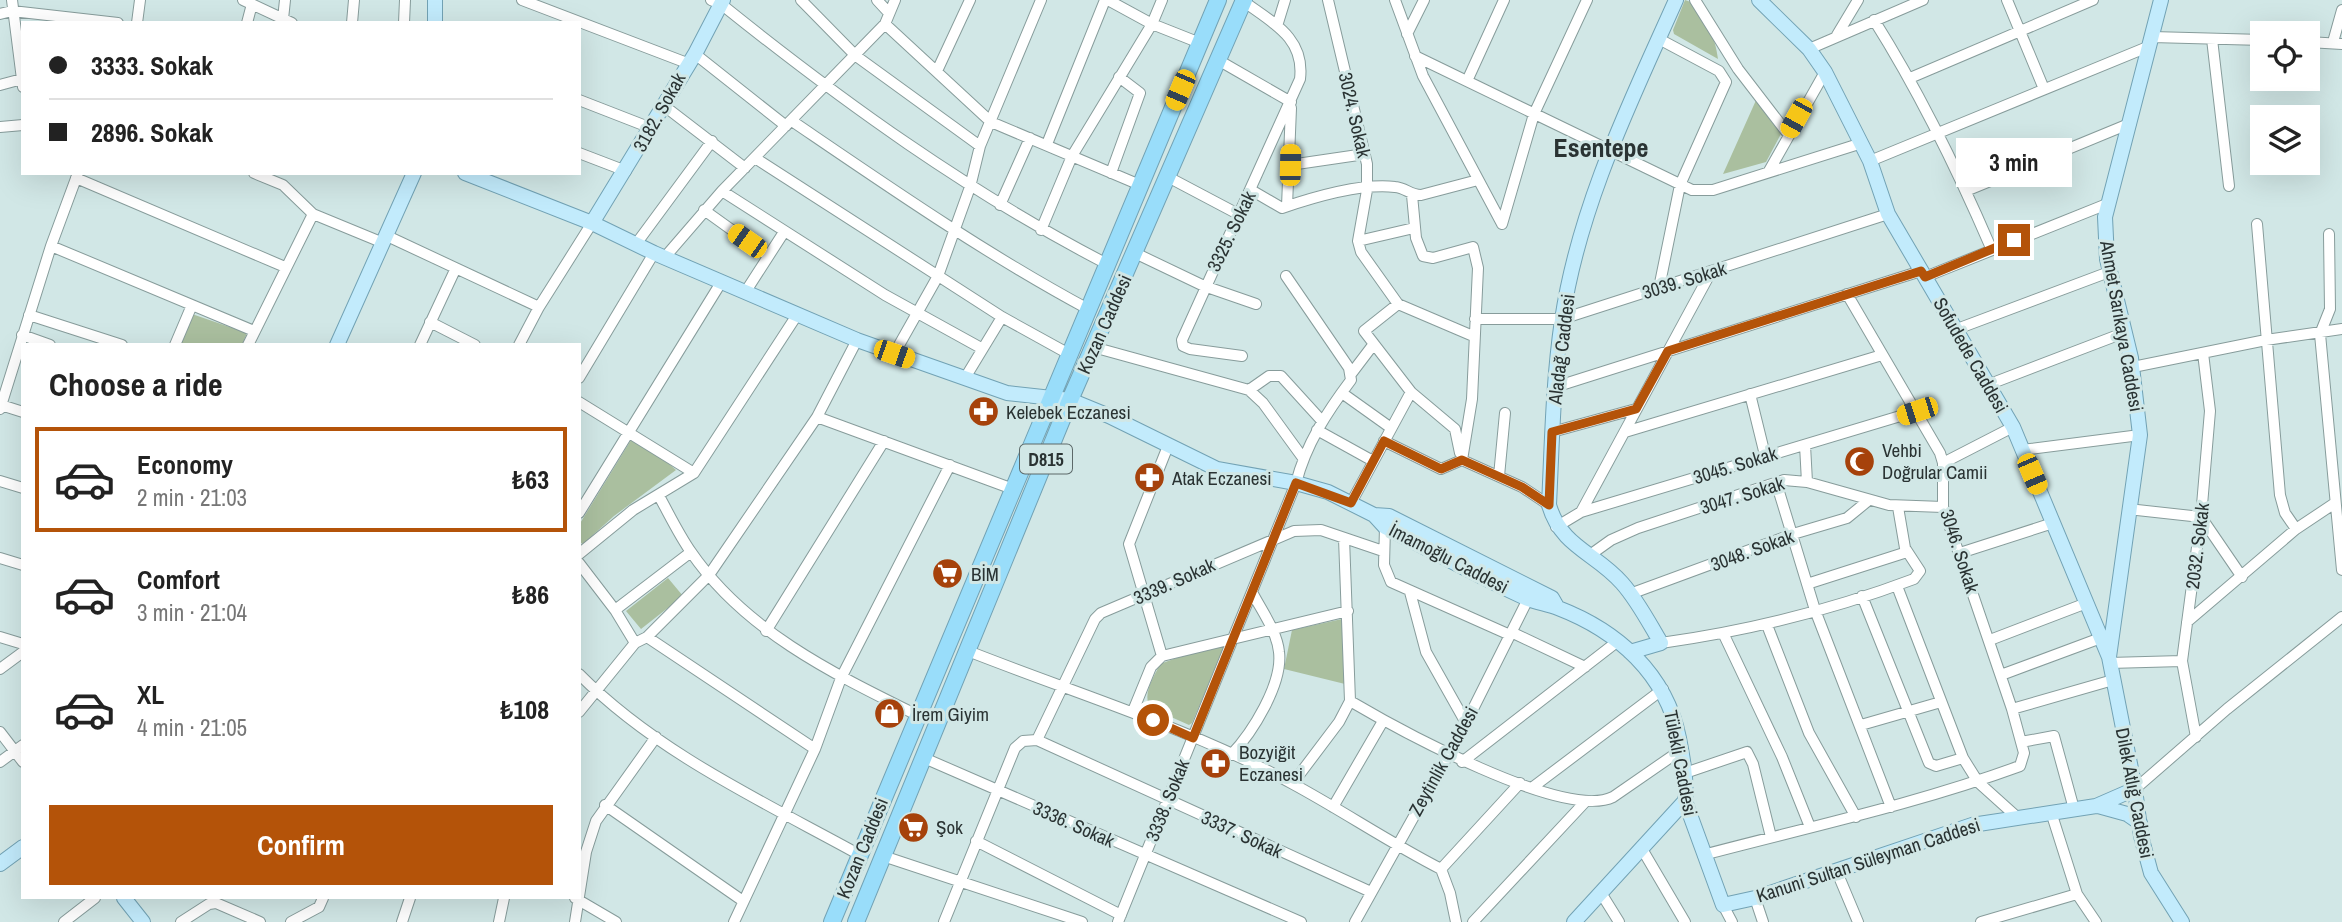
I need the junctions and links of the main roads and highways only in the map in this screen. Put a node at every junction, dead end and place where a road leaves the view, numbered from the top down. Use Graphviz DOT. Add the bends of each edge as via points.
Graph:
graph roads {
  1 [pos="435,0"];
  2 [pos="1218,0"];
  3 [pos="1676,0"];
  4 [pos="1759,0"];
  5 [pos="2161,0"];
  6 [pos="718,1"];
  7 [pos="1243,1"];
  8 [pos="1775,6"];
  9 [pos="435,21"];
  10 [pos="413,175"];
  11 [pos="470,175"];
  12 [pos="592,223"];
  13 [pos="338,343"];
  14 [pos="1050,398"];
  15 [pos="1070,400"];
  16 [pos="1374,515"];
  17 [pos="1558,607"];
  18 [pos="1630,652"];
  19 [pos="2109,660"];
  20 [pos="2136,789"];
  21 [pos="1685,801"];
  22 [pos="2096,806"];
  23 [pos="2140,823"];
  24 [pos="21,848"];
  25 [pos="0,864"];
  26 [pos="125,899"];
  27 [pos="1723,905"];
  28 [pos="143,922"];
  29 [pos="832,922"];
  30 [pos="856,922"];
  31 [pos="1574,922"];
  32 [pos="2182,922"];
  1 -- 9 [label="main road"];
  2 -- 14 [label="highway, Kozan Caddesi / D815"];
  3 -- 18 [label="main road, Aladağ Caddesi" via="1608,152 1562,319 1555,387 1549,505 1563,536 1630,594 1661,643"];
  4 -- 8 [label="main road, Sofudede Caddesi"];
  5 -- 19 [label="main road, Ahmet Sarıkaya Caddesi" via="2107,204 2109,272 2133,367 2140,435"];
  6 -- 12 [label="main road, 3182. Sokak" via="691,59"];
  7 -- 15 [label="highway, Kozan Caddesi / D815"];
  8 -- 19 [label="main road, Sofudede Caddesi" via="1825,72 1870,161 1888,214 2013,427"];
  10 -- 13 [label="main road"];
  11 -- 12 [label="main road, İmamoğlu Caddesi"];
  12 -- 14 [label="main road, İmamoğlu Caddesi" via="857,340 1007,393"];
  14 -- 15 [label="main road, İmamoğlu Caddesi"];
  14 -- 29 [label="highway, Kozan Caddesi / D815"];
  15 -- 16 [label="main road, İmamoğlu Caddesi" via="1217,470 1296,483"];
  15 -- 30 [label="highway, Kozan Caddesi / D815"];
  16 -- 17 [label="main road, İmamoğlu Caddesi" via="1385,527 1528,598"];
  16 -- 17 [label="main road" via="1389,516 1552,598"];
  17 -- 18 [label="main road, İmamoğlu Caddesi" via="1618,640"];
  18 -- 21 [label="main road, Tülekli Caddesi" via="1648,668 1673,711 1685,773"];
  19 -- 20 [label="main road, Dilek Atlığ Caddesi"];
  20 -- 22 [label="main road"];
  20 -- 23 [label="main road, Dilek Atlığ Caddesi"];
  21 -- 27 [label="main road, Tülekli Caddesi"];
  21 -- 31 [label="main road"];
  22 -- 23 [label="main road" via="2127,814"];
  22 -- 27 [label="main road, Kanuni Sultan Süleyman Caddesi" via="1972,825"];
  23 -- 32 [label="main road, Dilek Atlığ Caddesi" via="2151,873"];
  24 -- 25 [label="main road"];
  26 -- 28 [label="main road"];
}
